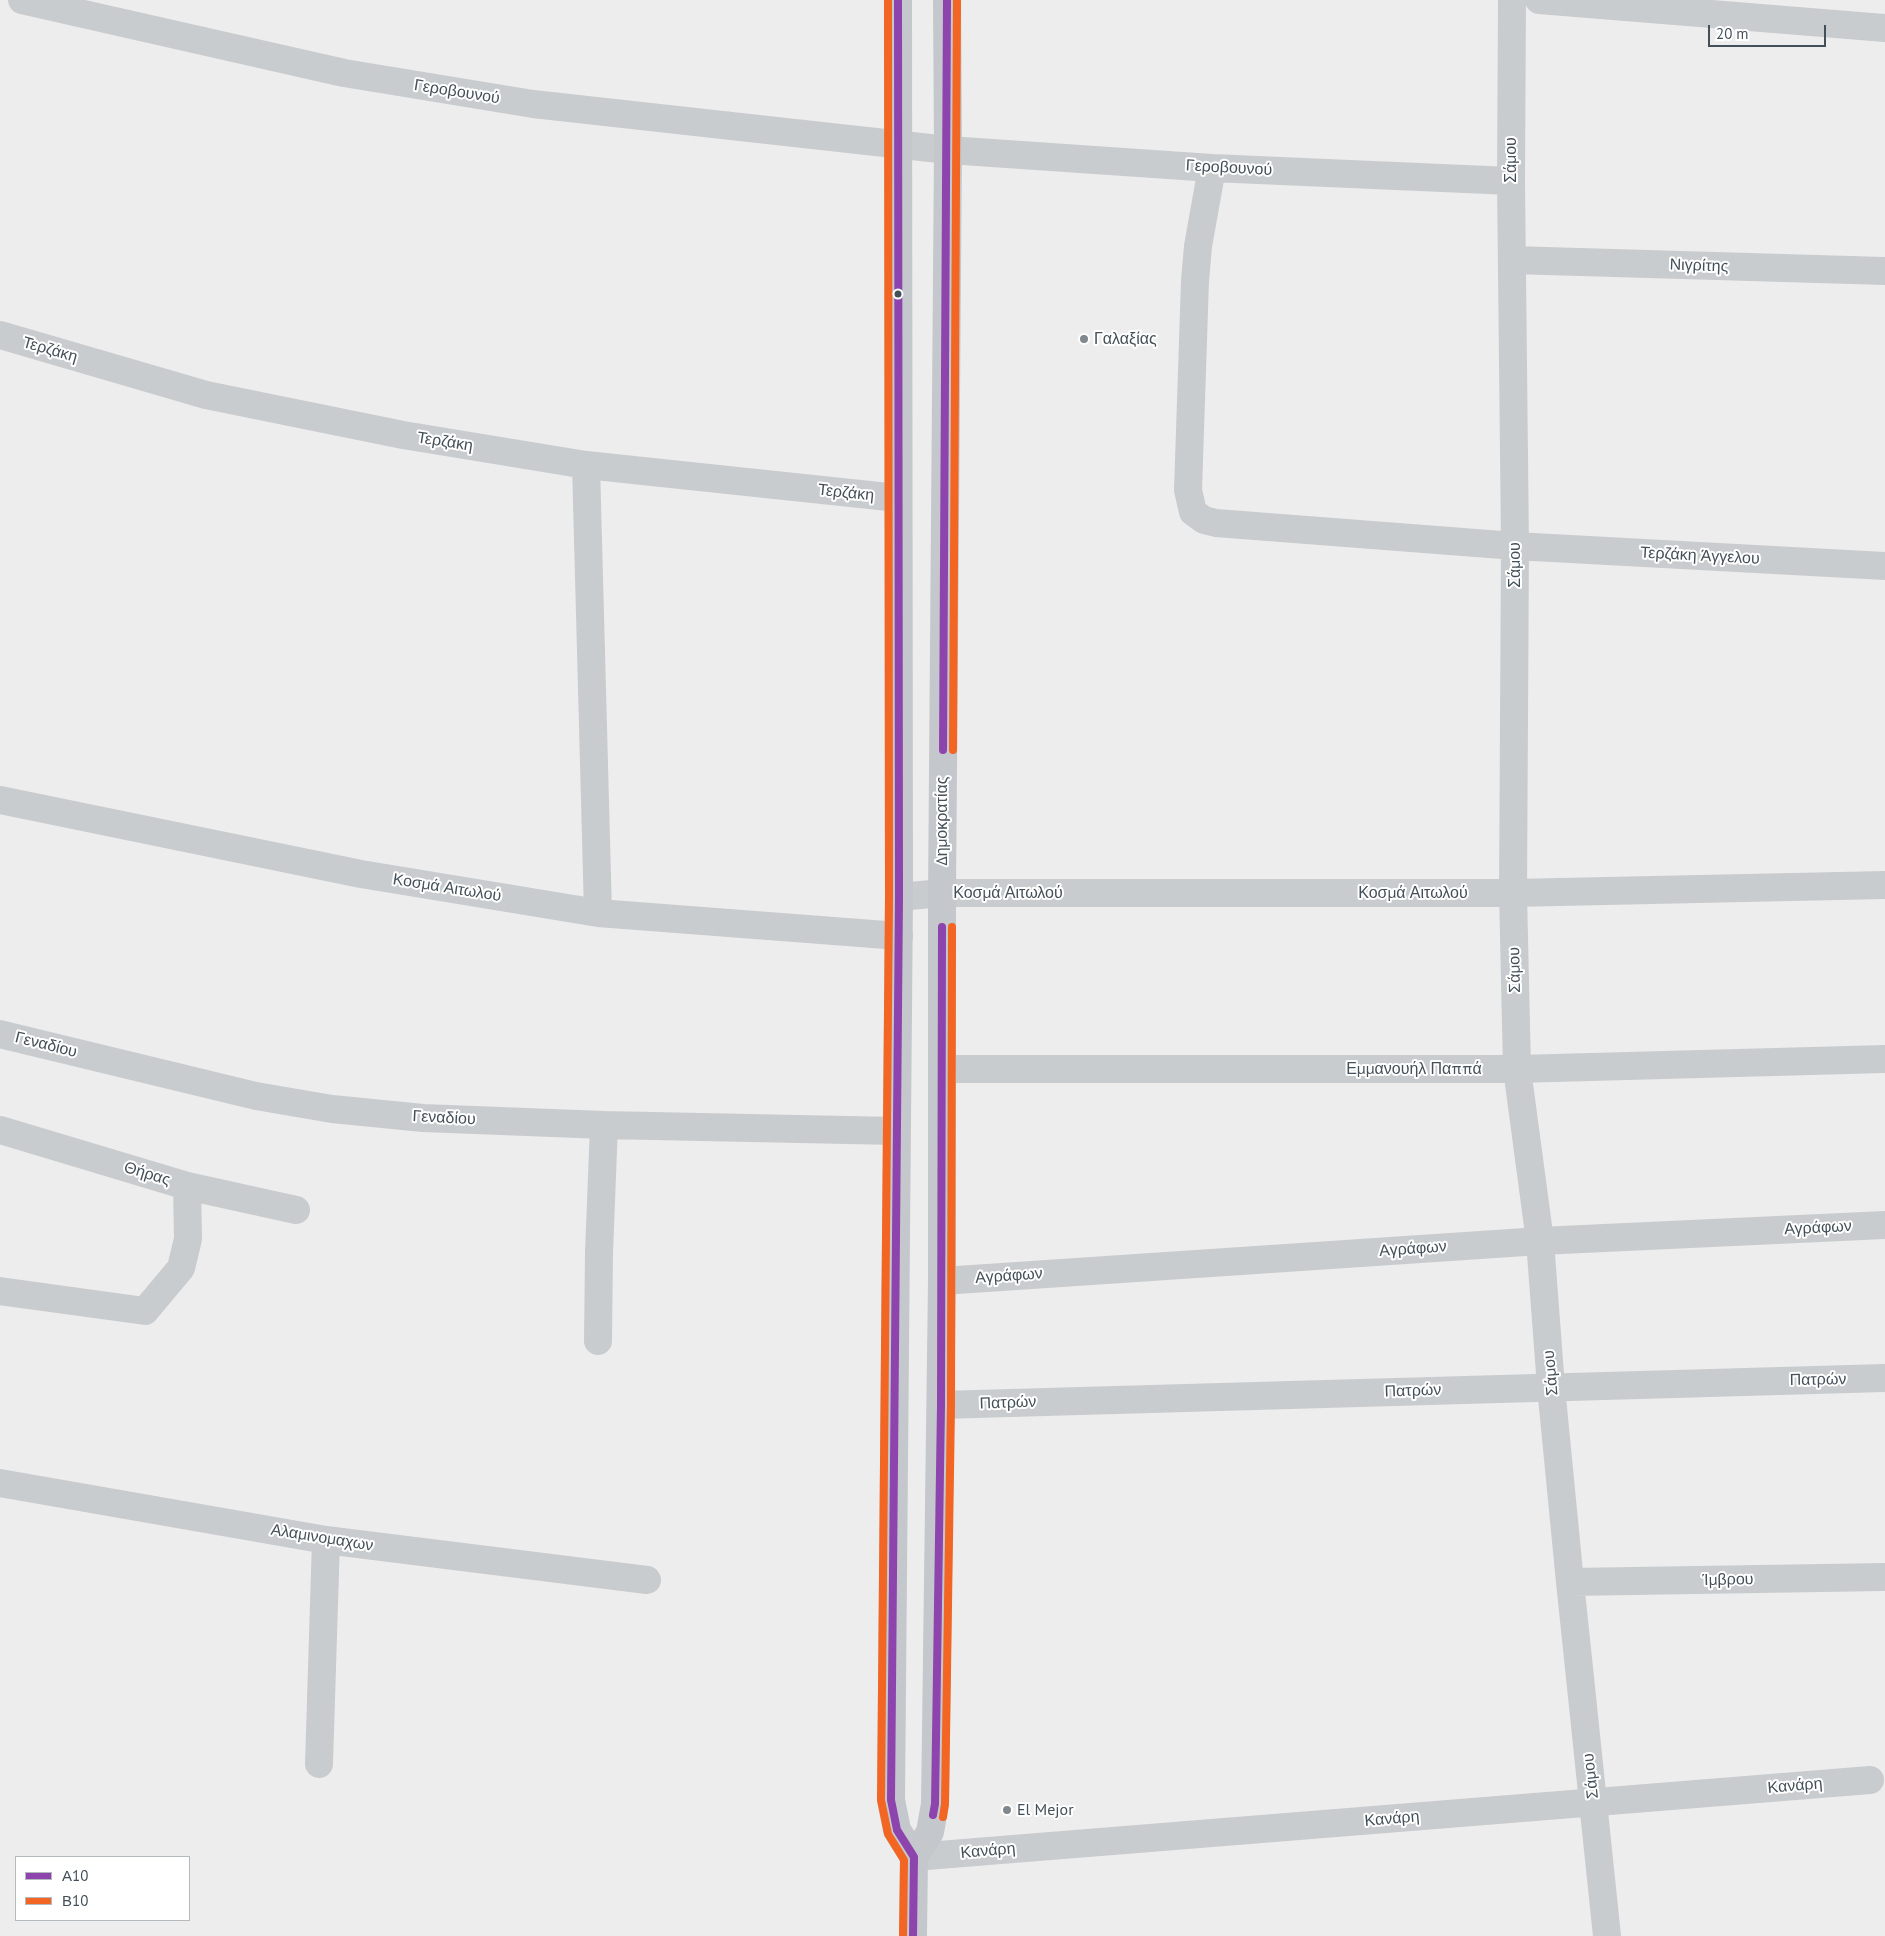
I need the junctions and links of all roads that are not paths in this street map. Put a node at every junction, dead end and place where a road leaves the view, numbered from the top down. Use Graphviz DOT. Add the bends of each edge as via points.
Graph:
graph roads {
  1 [pos="22,0"];
  2 [pos="898,0"];
  3 [pos="947,0"];
  4 [pos="1512,0"];
  5 [pos="1539,0"];
  6 [pos="1885,28"];
  7 [pos="900,145"];
  8 [pos="948,150"];
  9 [pos="1212,168"];
  10 [pos="1511,181"];
  11 [pos="1512,260"];
  12 [pos="1885,271"];
  13 [pos="0,335"];
  14 [pos="586,465"];
  15 [pos="898,498"];
  16 [pos="1516,546"];
  17 [pos="1885,566"];
  18 [pos="0,800"];
  19 [pos="1885,885"];
  20 [pos="942,893"];
  21 [pos="1513,893"];
  22 [pos="899,898"];
  23 [pos="598,913"];
  24 [pos="899,936"];
  25 [pos="0,1034"];
  26 [pos="1885,1059"];
  27 [pos="943,1069"];
  28 [pos="1517,1069"];
  29 [pos="604,1125"];
  30 [pos="0,1130"];
  31 [pos="896,1131"];
  32 [pos="187,1186"];
  33 [pos="296,1210"];
  34 [pos="1885,1225"];
  35 [pos="1540,1241"];
  36 [pos="942,1281"];
  37 [pos="0,1291"];
  38 [pos="598,1341"];
  39 [pos="1885,1378"];
  40 [pos="1551,1386"];
  41 [pos="941,1405"];
  42 [pos="0,1483"];
  43 [pos="326,1540"];
  44 [pos="1885,1578"];
  45 [pos="647,1580"];
  46 [pos="1570,1582"];
  47 [pos="318,1764"];
  48 [pos="1870,1780"];
  49 [pos="1594,1802"];
  50 [pos="914,1857"];
  51 [pos="913,1936"];
  52 [pos="1607,1936"];
  1 -- 7 [label="street, Γεροβουνού" via="344,73 429,88 533,104"];
  2 -- 7 [label="main road"];
  3 -- 8 [label="main road, Δημοκρατίας"];
  4 -- 10 [label="street, Σάμου"];
  5 -- 6 [label="street"];
  7 -- 8 [label="street"];
  7 -- 15 [label="main road"];
  8 -- 9 [label="street, Γεροβουνού"];
  8 -- 20 [label="main road, Δημοκρατίας"];
  9 -- 10 [label="street, Γεροβουνού"];
  9 -- 16 [label="street, Τερζάκη Άγγελου" via="1195,280 1188,490 1193,512 1216,523"];
  10 -- 11 [label="street, Σάμου"];
  11 -- 12 [label="street, Νιγρίτης"];
  11 -- 16 [label="street, Σάμου"];
  13 -- 14 [label="street, Τερζάκη" via="206,395 403,435"];
  14 -- 15 [label="street, Τερζάκη"];
  14 -- 23 [label="street"];
  15 -- 22 [label="main road"];
  16 -- 17 [label="street, Τερζάκη Άγγελου"];
  16 -- 21 [label="street, Σάμου"];
  18 -- 23 [label="street, Κοσμά Αιτωλού" via="361,874"];
  19 -- 21 [label="street, Κοσμά Αιτωλού"];
  20 -- 21 [label="street, Κοσμά Αιτωλού"];
  20 -- 22 [label="street"];
  20 -- 27 [label="main road, Δημοκρατίας"];
  21 -- 28 [label="street, Σάμου"];
  22 -- 24 [label="main road"];
  23 -- 24 [label="street, Κοσμά Αιτωλού"];
  24 -- 31 [label="main road"];
  25 -- 29 [label="street, Γεναδίου" via="256,1096 332,1110 423,1118"];
  26 -- 28 [label="street, Εμμανουήλ Παππά"];
  27 -- 28 [label="street, Εμμανουήλ Παππά"];
  27 -- 36 [label="main road, Δημοκρατίας"];
  28 -- 35 [label="street, Σάμου"];
  29 -- 31 [label="street, Γεναδίου"];
  29 -- 38 [label="street"];
  30 -- 32 [label="street, Θήρας"];
  31 -- 50 [label="main road" via="890,1800 897,1830"];
  32 -- 33 [label="street, Θήρας"];
  32 -- 37 [label="street" via="188,1240 181,1268 145,1311"];
  34 -- 35 [label="street, Αγράφων"];
  35 -- 36 [label="street, Αγράφων"];
  35 -- 40 [label="street, Σάμου"];
  36 -- 41 [label="main road, Δημοκρατίας"];
  39 -- 40 [label="street, Πατρών"];
  40 -- 41 [label="street, Πατρών"];
  40 -- 46 [label="street, Σάμου"];
  41 -- 50 [label="main road, Δημοκρατίας" via="935,1804 930,1832"];
  42 -- 43 [label="street, Αλαμινομαχων"];
  43 -- 45 [label="street, Αλαμινομαχων"];
  43 -- 47 [label="street"];
  44 -- 46 [label="street, Ίμβρου"];
  46 -- 49 [label="street, Σάμου"];
  48 -- 49 [label="street, Κανάρη"];
  49 -- 50 [label="street, Κανάρη"];
  49 -- 52 [label="street, Σάμου"];
  50 -- 51 [label="main road"];
}
